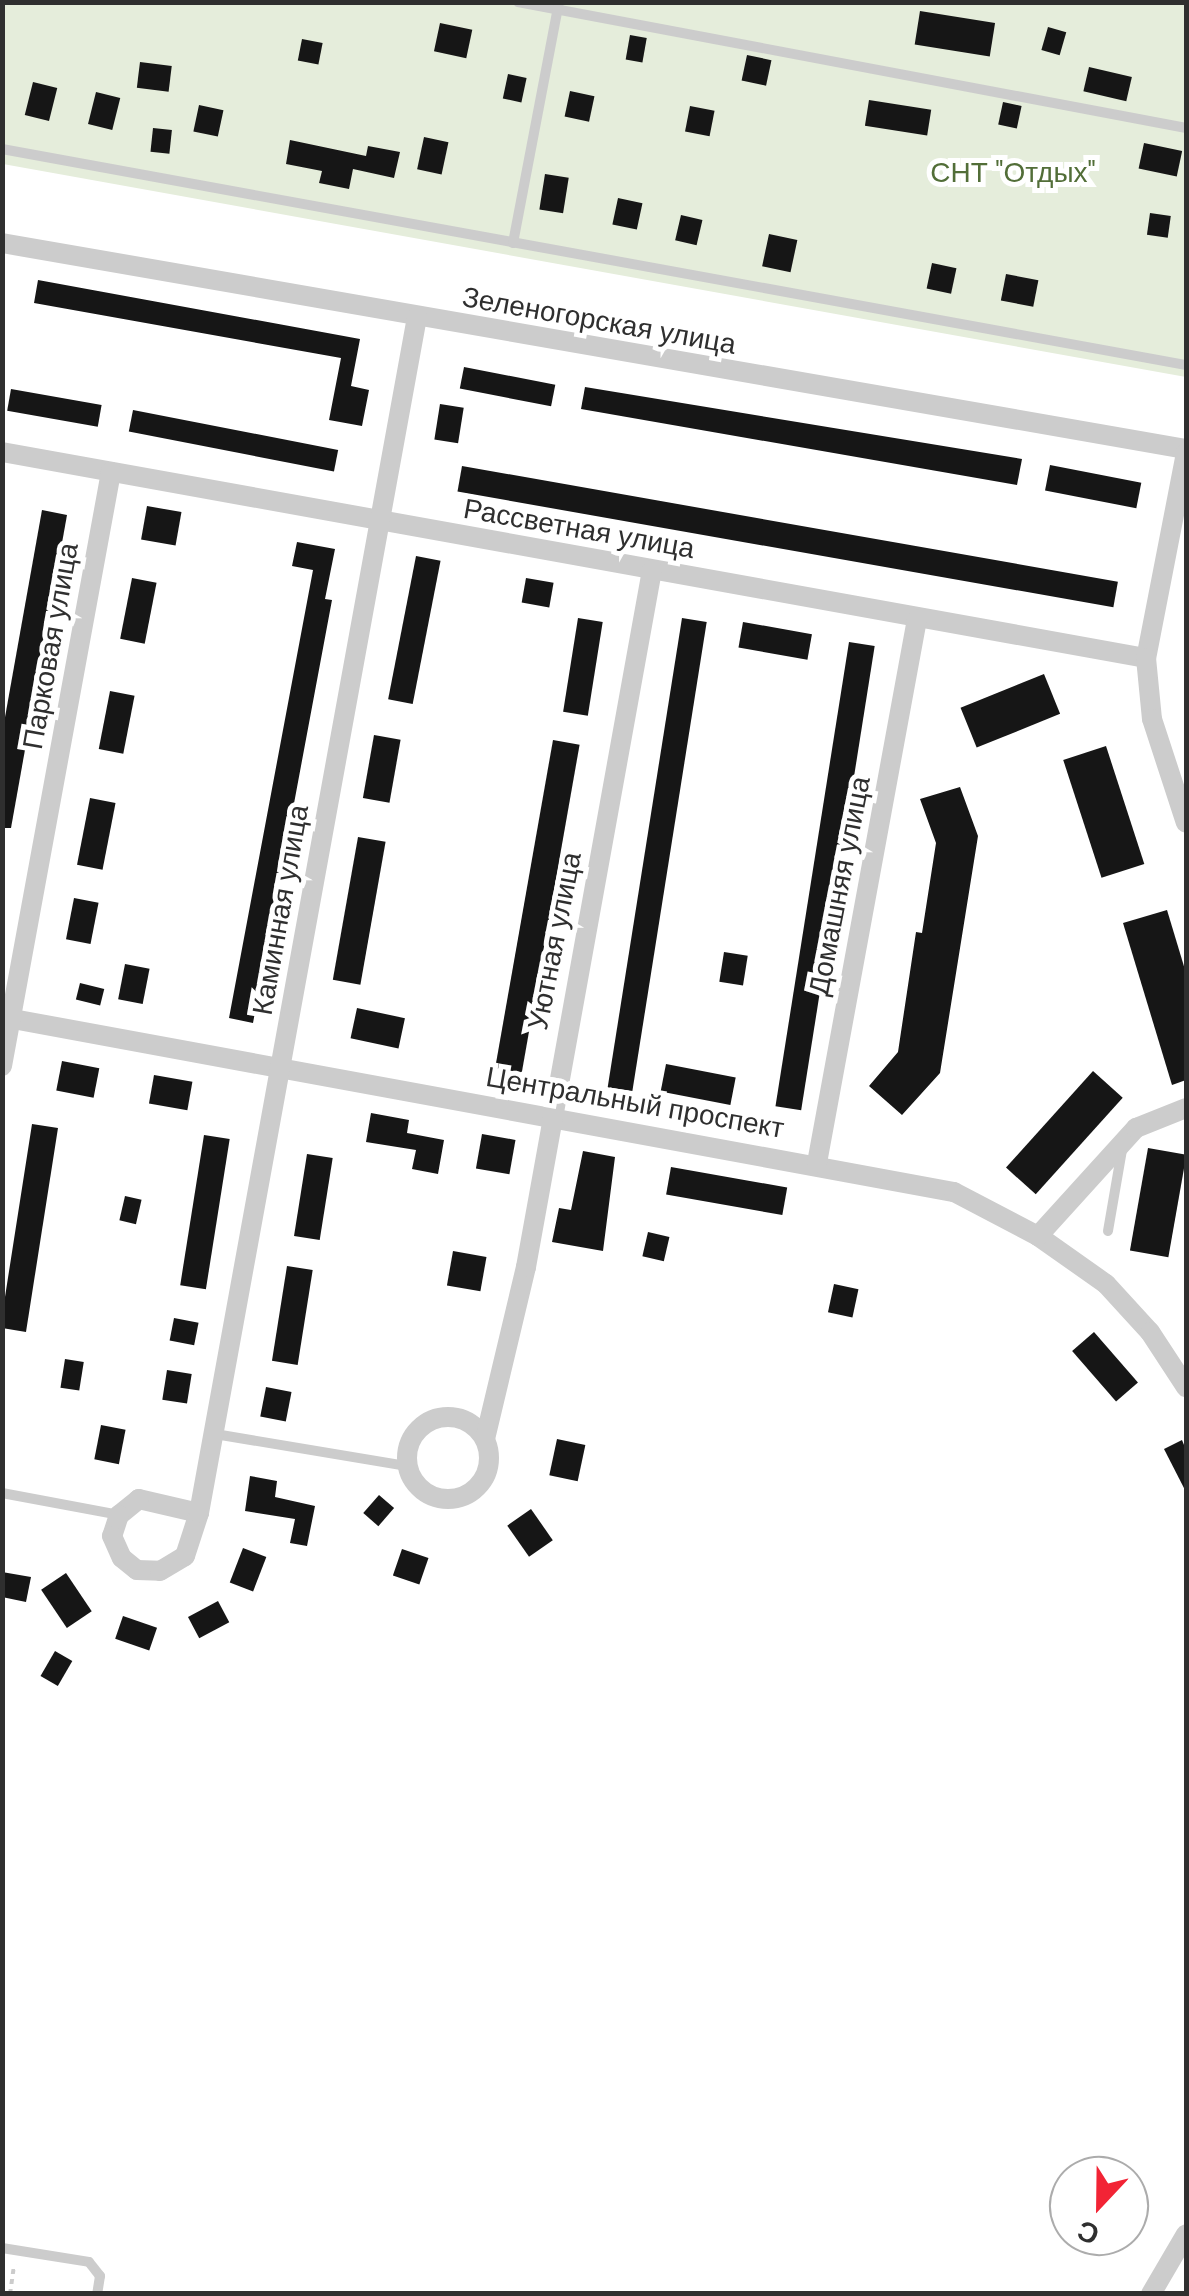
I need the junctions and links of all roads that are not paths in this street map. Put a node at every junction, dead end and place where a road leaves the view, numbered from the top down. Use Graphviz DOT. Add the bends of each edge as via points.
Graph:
graph roads {
  1 [pos="518,2"];
  2 [pos="558,6"];
  3 [pos="1186,128"];
  4 [pos="2,149"];
  5 [pos="513,243"];
  6 [pos="2,244"];
  7 [pos="416,317"];
  8 [pos="1186,365"];
  9 [pos="1186,451"];
  10 [pos="2,452"];
  11 [pos="110,472"];
  12 [pos="380,522"];
  13 [pos="652,570"];
  14 [pos="918,619"];
  15 [pos="1146,658"];
  16 [pos="1186,823"];
  17 [pos="6,1018"];
  18 [pos="2,1066"];
  19 [pos="280,1068"];
  20 [pos="1186,1108"];
  21 [pos="550,1116"];
  22 [pos="1124,1139"];
  23 [pos="816,1163"];
  24 [pos="1108,1231"];
  25 [pos="1038,1236"];
  26 [pos="1186,1387"];
  27 [pos="215,1434"];
  28 [pos="485,1439"];
  29 [pos="408,1466"];
  30 [pos="2,1493"];
  31 [pos="198,1513"];
  32 [pos="119,1516"];
  33 [pos="1186,2234"];
  34 [pos="2,2248"];
  35 [pos="97,2294"];
  36 [pos="1151,2294"];
  1 -- 2 [label="lane"];
  2 -- 3 [label="lane"];
  2 -- 5 [label="lane"];
  4 -- 5 [label="lane"];
  5 -- 8 [label="lane"];
  6 -- 7 [label="street, Зеленогорская улица"];
  7 -- 9 [label="street, Зеленогорская улица"];
  7 -- 12 [label="street, Каминная улица"];
  9 -- 15 [label="street"];
  10 -- 11 [label="street, Рассветная улица"];
  11 -- 12 [label="street, Рассветная улица"];
  11 -- 17 [label="street, Парковая улица"];
  12 -- 13 [label="street, Рассветная улица"];
  12 -- 19 [label="street, Каминная улица"];
  13 -- 14 [label="street, Рассветная улица"];
  13 -- 21 [label="street, Уютная улица"];
  14 -- 15 [label="street, Рассветная улица"];
  14 -- 23 [label="street, Домашняя улица"];
  15 -- 16 [label="street" via="1152,719"];
  17 -- 18 [label="street, Парковая улица"];
  17 -- 19 [label="street, Центральный проспект"];
  19 -- 21 [label="street, Центральный проспект"];
  19 -- 27 [label="street, Каминная улица"];
  20 -- 22 [label="street"];
  21 -- 23 [label="street, Центральный проспект"];
  21 -- 28 [label="street, Уютная улица" via="526,1267"];
  22 -- 24 [label="lane"];
  22 -- 25 [label="street"];
  23 -- 25 [label="street, Центральный проспект" via="954,1192"];
  25 -- 26 [label="street, Центральный проспект" via="1106,1284 1150,1332"];
  27 -- 29 [label="lane"];
  27 -- 31 [label="street, Каминная улица"];
  28 -- 29 [label="street" via="458,1418 434,1419 416,1432"];
  28 -- 29 [label="street" via="487,1474 462,1497 428,1494"];
  30 -- 32 [label="lane"];
  31 -- 32 [label="street" via="139,1500"];
  31 -- 32 [label="street, Каминная улица" via="185,1556 160,1571 137,1570 122,1558 112,1536"];
  33 -- 36 [label="street"];
  34 -- 35 [label="lane" via="89,2262 100,2276"];
}
